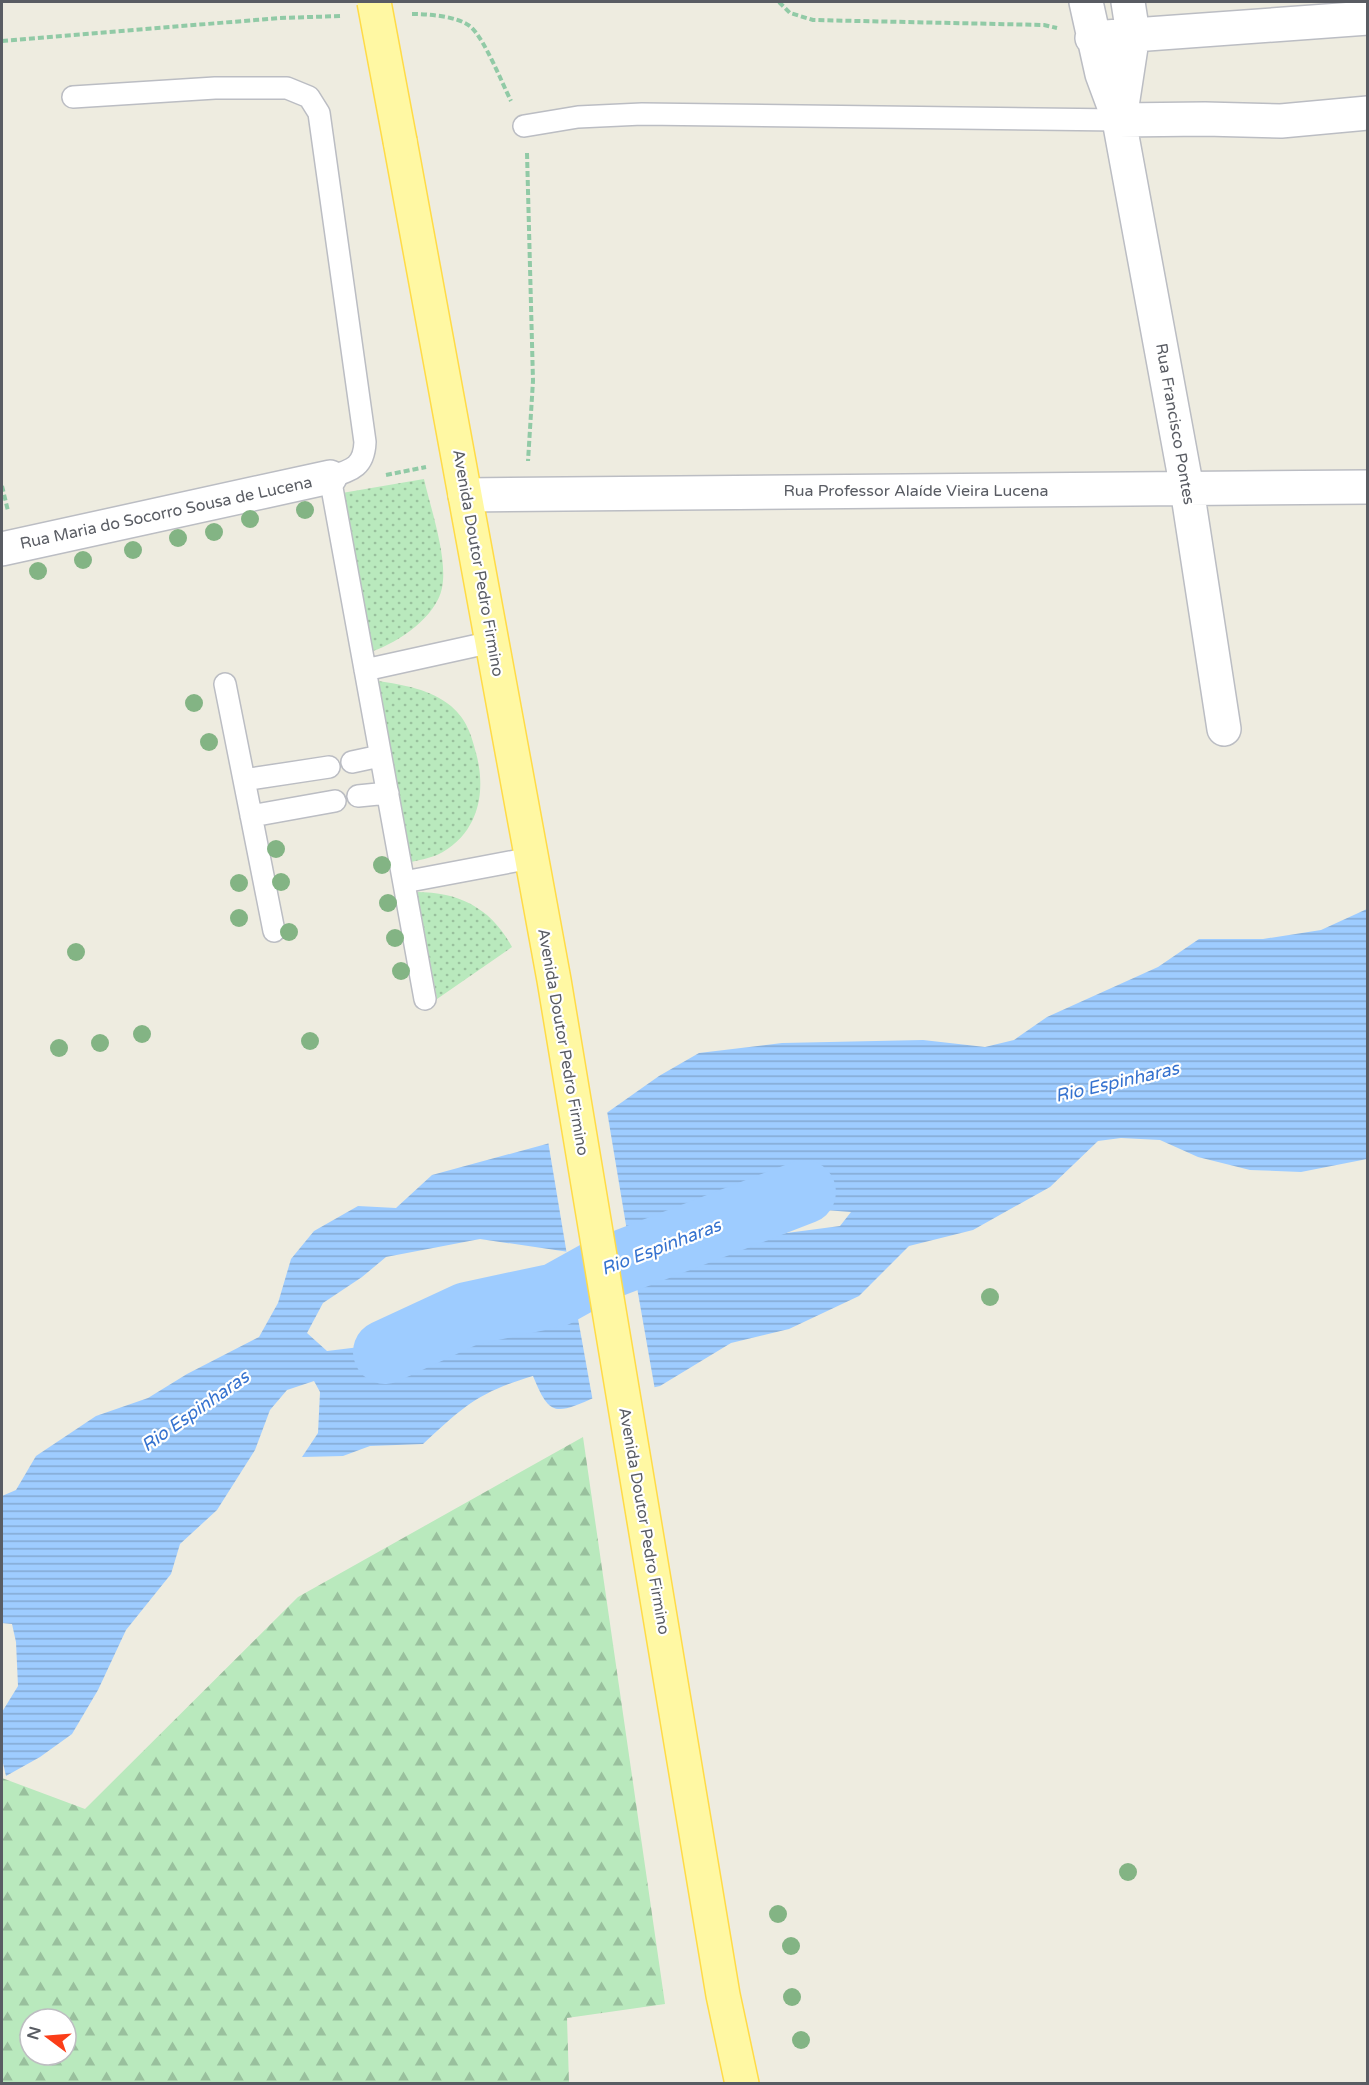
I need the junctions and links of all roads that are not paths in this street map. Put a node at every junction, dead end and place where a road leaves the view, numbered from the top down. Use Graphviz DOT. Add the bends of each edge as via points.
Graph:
graph roads {
  1 [pos="374,2"];
  2 [pos="1086,2"];
  3 [pos="1128,2"];
  4 [pos="1368,18"];
  5 [pos="1133,34"];
  6 [pos="1092,38"];
  7 [pos="73,97"];
  8 [pos="1368,113"];
  9 [pos="1119,120"];
  10 [pos="524,126"];
  11 [pos="331,481"];
  12 [pos="1368,487"];
  13 [pos="1187,489"];
  14 [pos="465,495"];
  15 [pos="2,549"];
  16 [pos="492,642"];
  17 [pos="365,670"];
  18 [pos="225,684"];
  19 [pos="1224,729"];
  20 [pos="380,756"];
  21 [pos="352,762"];
  22 [pos="329,767"];
  23 [pos="244,780"];
  24 [pos="388,793"];
  25 [pos="358,796"];
  26 [pos="335,801"];
  27 [pos="251,816"];
  28 [pos="531,858"];
  29 [pos="404,882"];
  30 [pos="274,931"];
  31 [pos="425,999"];
  32 [pos="742,2084"];
  1 -- 14 [label="main road, Avenida Doutor Pedro Firmino, bridge"];
  2 -- 6 [label="street, Rua Francisco Pontes"];
  3 -- 5 [label="street, Rua Francisco Pontes"];
  4 -- 5 [label="street"];
  5 -- 6 [label="street"];
  5 -- 9 [label="street, Rua Francisco Pontes"];
  6 -- 9 [label="street, Rua Francisco Pontes"];
  7 -- 11 [label="lane" via="215,88 287,88 302,92 314,102 319,113 364,442 362,461 356,469"];
  8 -- 9 [label="street" via="1281,122"];
  9 -- 10 [label="lane" via="642,114 578,117"];
  9 -- 13 [label="street, Rua Francisco Pontes"];
  11 -- 15 [label="street, Rua Maria do Socorro Sousa de Lucena"];
  11 -- 17 [label="lane"];
  12 -- 13 [label="street, Rua Professor Alaíde Vieira Lucena"];
  13 -- 14 [label="street, Rua Professor Alaíde Vieira Lucena"];
  13 -- 19 [label="street, Rua Francisco Pontes"];
  14 -- 16 [label="main road, Avenida Doutor Pedro Firmino"];
  16 -- 17 [label="lane"];
  16 -- 28 [label="main road, Avenida Doutor Pedro Firmino"];
  17 -- 20 [label="lane"];
  18 -- 23 [label="lane"];
  20 -- 21 [label="lane"];
  20 -- 24 [label="lane"];
  22 -- 23 [label="lane"];
  23 -- 27 [label="lane"];
  24 -- 25 [label="lane"];
  24 -- 29 [label="lane"];
  26 -- 27 [label="lane"];
  27 -- 30 [label="lane"];
  28 -- 29 [label="lane"];
  28 -- 32 [label="main road, Avenida Doutor Pedro Firmino" via="723,1995"];
  29 -- 31 [label="lane"];
}
